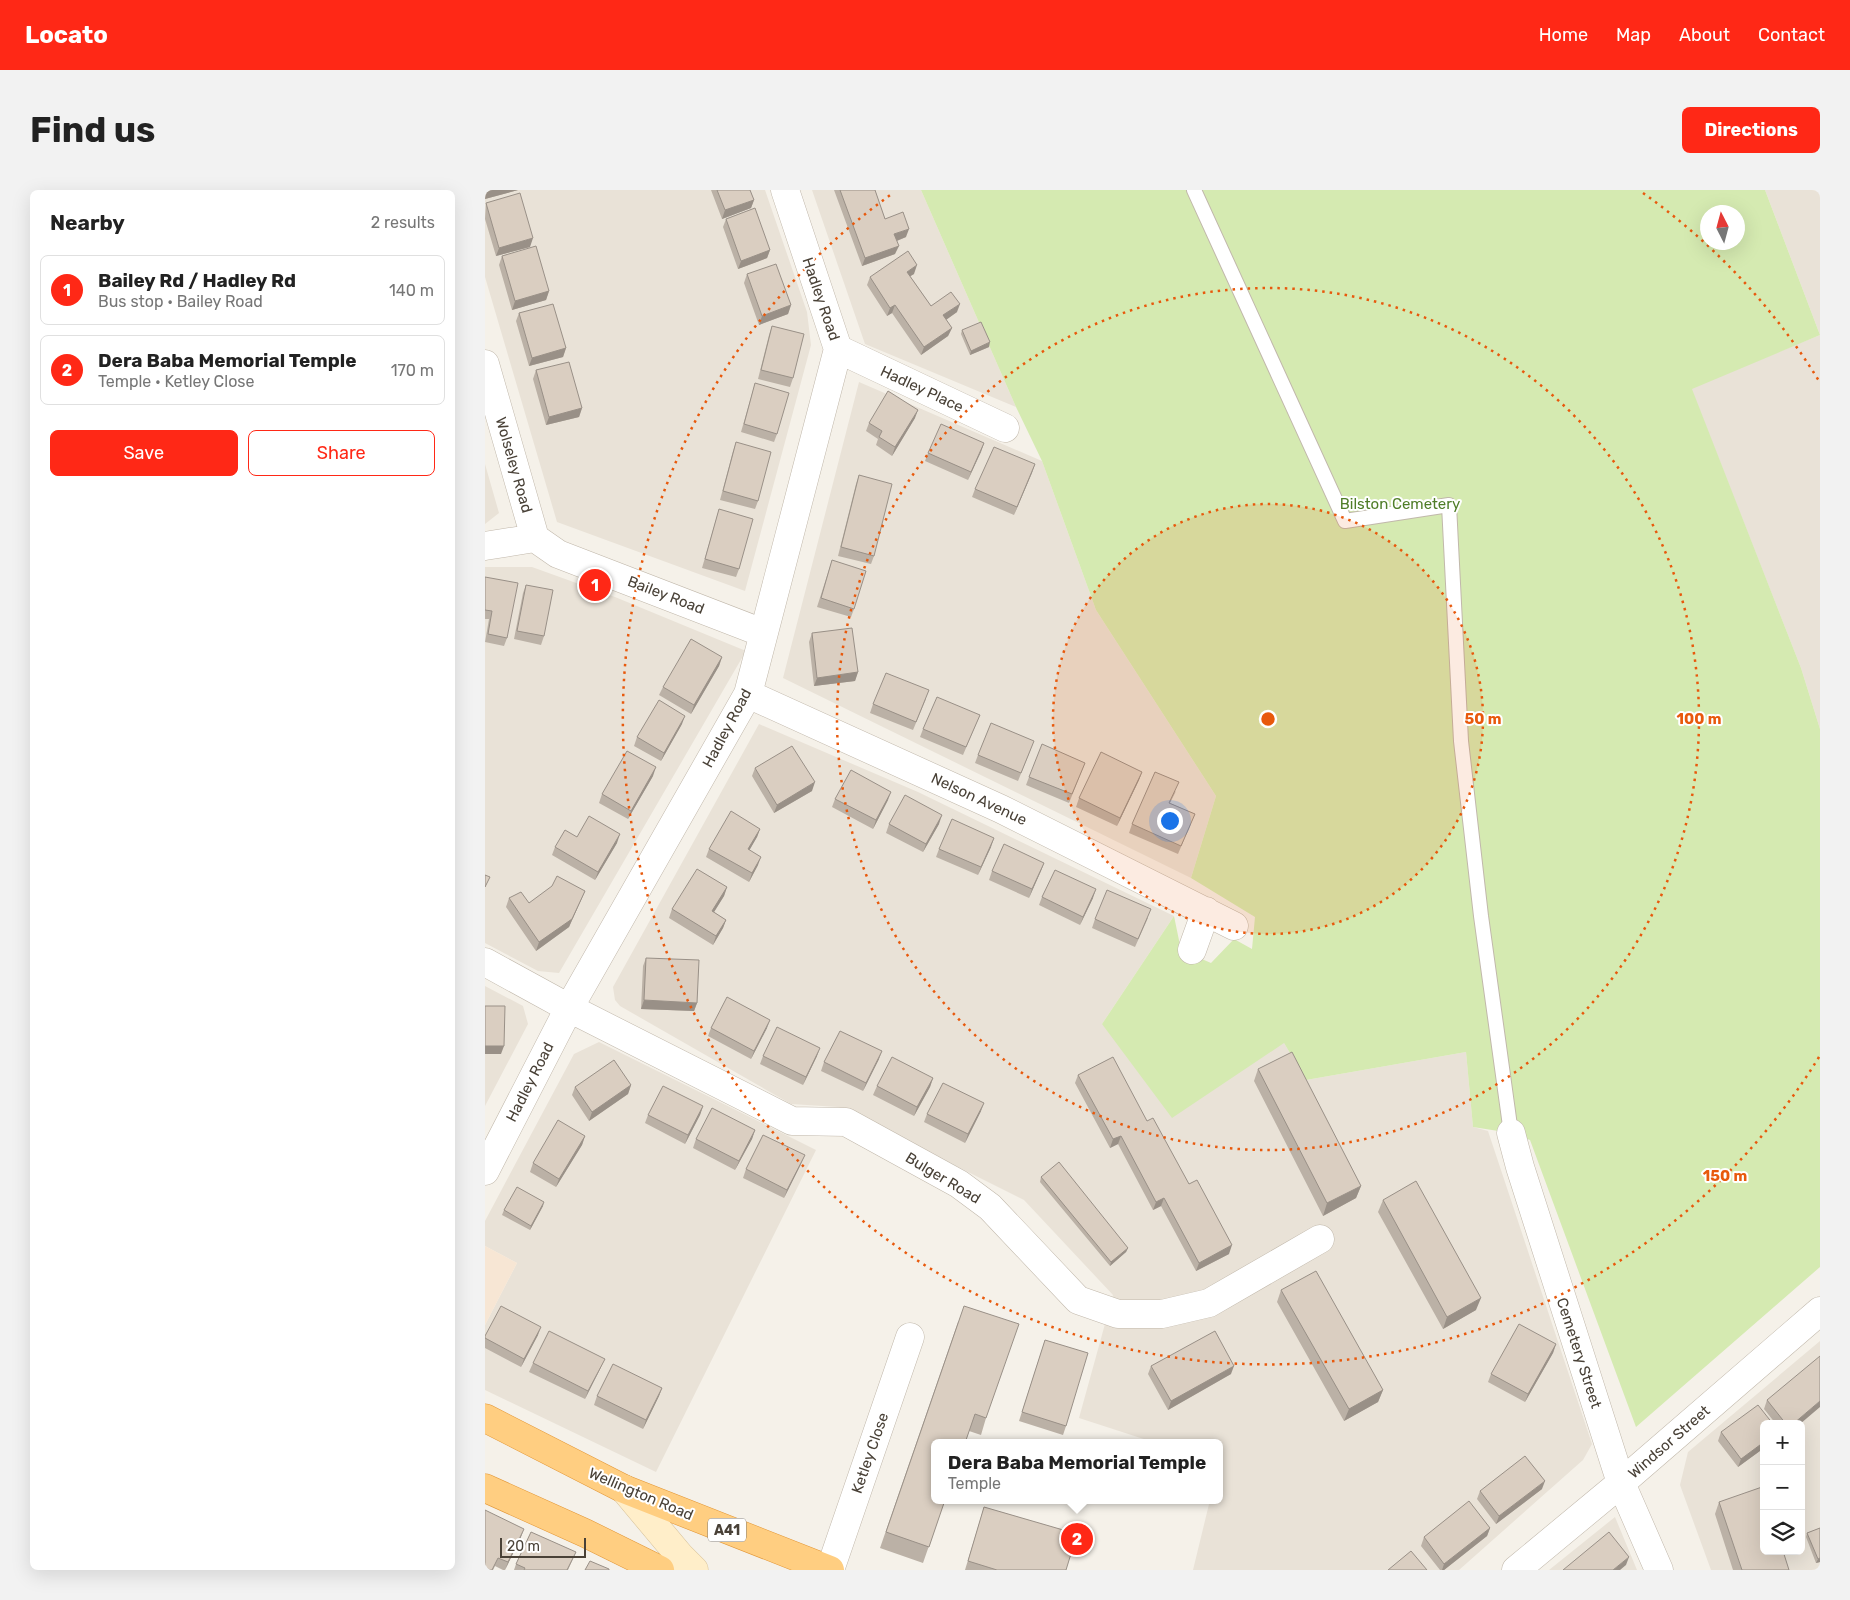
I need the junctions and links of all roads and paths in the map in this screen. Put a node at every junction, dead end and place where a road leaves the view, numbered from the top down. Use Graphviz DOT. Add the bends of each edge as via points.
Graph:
graph roads {
  1 [pos="785,190"];
  2 [pos="1194,190"];
  3 [pos="838,349"];
  4 [pos="485,364"];
  5 [pos="1005,428"];
  6 [pos="535,538"];
  7 [pos="485,546"];
  8 [pos="763,633"];
  9 [pos="748,694"];
  10 [pos="1207,911"];
  11 [pos="1234,926"];
  12 [pos="1192,950"];
  13 [pos="485,962"];
  14 [pos="569,1008"];
  15 [pos="1511,1132"];
  16 [pos="485,1171"];
  17 [pos="1321,1239"];
  18 [pos="1820,1311"];
  19 [pos="910,1337"];
  20 [pos="485,1418"];
  21 [pos="1621,1483"];
  22 [pos="485,1488"];
  23 [pos="624,1489"];
  24 [pos="660,1570"];
  25 [pos="694,1570"];
  26 [pos="830,1570"];
  27 [pos="1516,1570"];
  28 [pos="1659,1570"];
  1 -- 3 [label="street, Hadley Road"];
  2 -- 15 [label="lane" via="1345,521 1449,505 1461,741"];
  3 -- 5 [label="street, Hadley Place"];
  3 -- 8 [label="street, Hadley Road"];
  4 -- 6 [label="street, Wolseley Road"];
  6 -- 7 [label="street"];
  6 -- 8 [label="street, Bailey Road" via="558,554"];
  8 -- 9 [label="street, Hadley Road"];
  9 -- 10 [label="street, Nelson Avenue" via="1001,809"];
  9 -- 14 [label="street, Hadley Road"];
  10 -- 11 [label="street, Nelson Avenue"];
  10 -- 12 [label="street"];
  13 -- 14 [label="street"];
  14 -- 16 [label="street, Hadley Road"];
  14 -- 17 [label="street, Bulger Road" via="792,1122 845,1122 950,1180 990,1207 1078,1300 1118,1314 1162,1314 1209,1303"];
  15 -- 21 [label="street, Cemetery Street"];
  18 -- 21 [label="street, Windsor Street"];
  19 -- 26 [label="street, Ketley Close"];
  20 -- 23 [label="highway, Wellington Road / A41"];
  21 -- 27 [label="street, Windsor Street"];
  21 -- 28 [label="street, Cemetery Street"];
  22 -- 24 [label="highway"];
  23 -- 25 [label="main road"];
  23 -- 26 [label="highway, Wellington Road / A41"];
}
